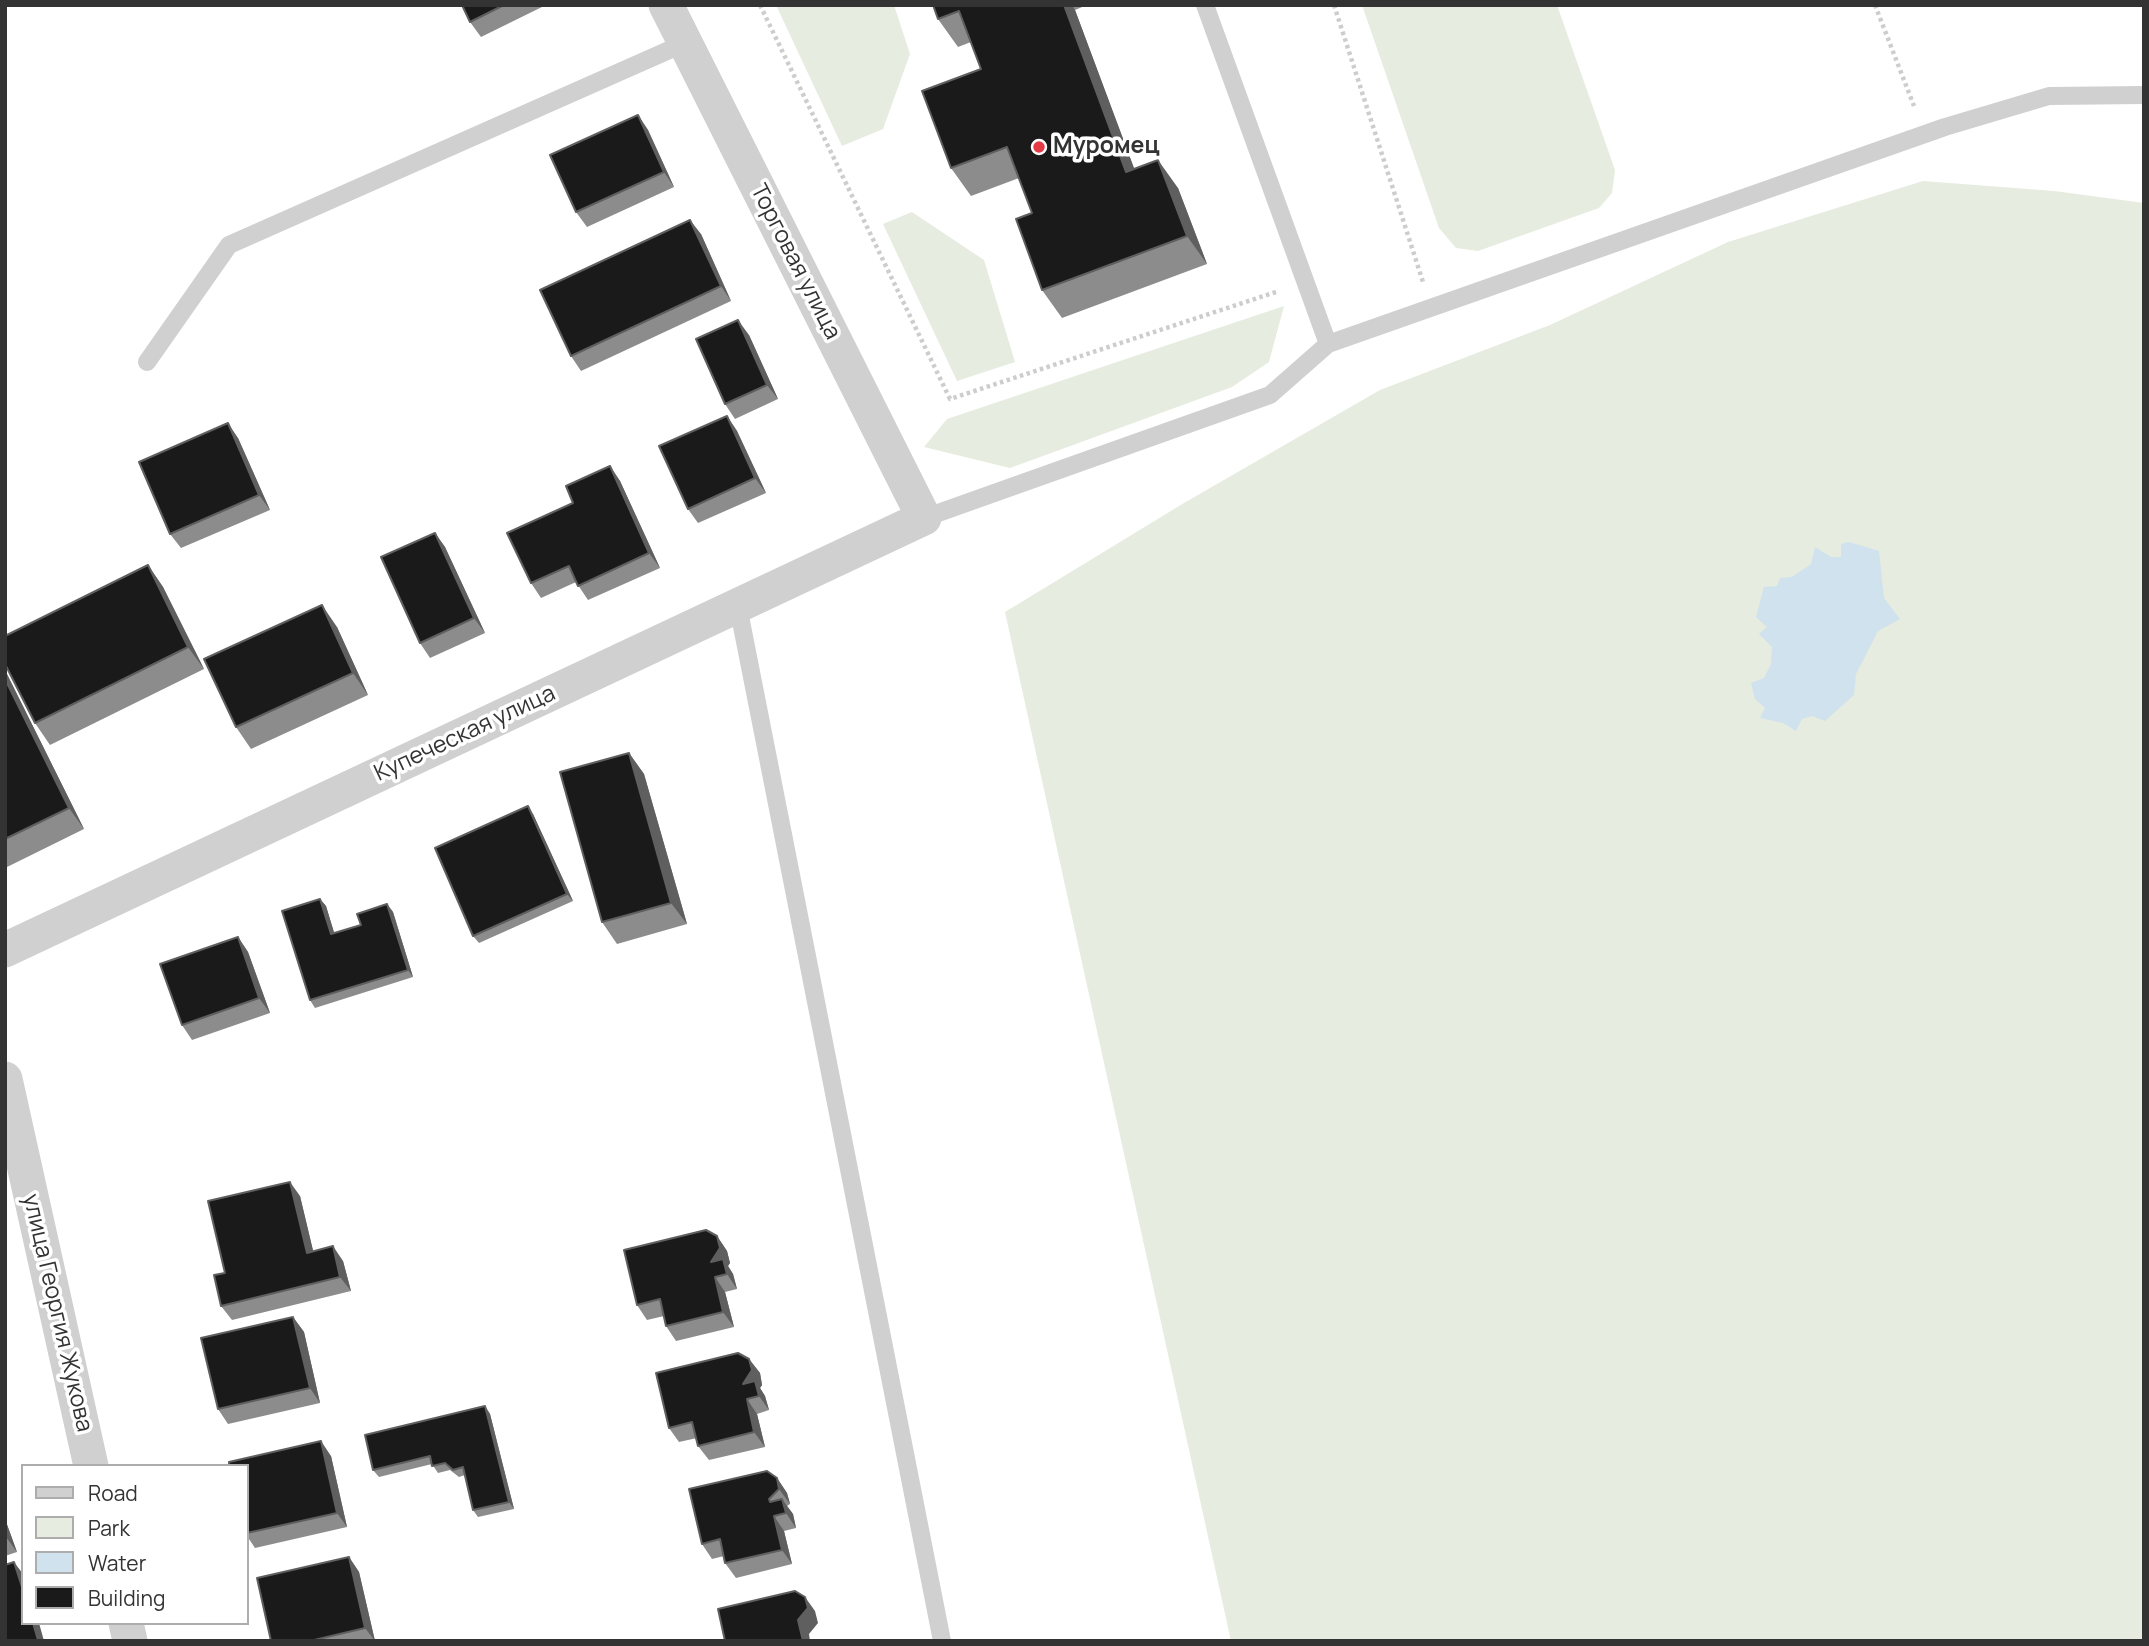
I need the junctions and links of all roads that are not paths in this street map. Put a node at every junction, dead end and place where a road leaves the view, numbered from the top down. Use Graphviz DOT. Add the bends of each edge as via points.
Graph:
graph roads {
  1 [pos="666,5"];
  2 [pos="1205,5"];
  3 [pos="685,43"];
  4 [pos="2144,95"];
  5 [pos="1328,344"];
  6 [pos="147,362"];
  7 [pos="924,518"];
  8 [pos="738,606"];
  9 [pos="5,950"];
  10 [pos="5,1079"];
  11 [pos="91,1464"];
  12 [pos="942,1641"];
  1 -- 3 [label="street, Торговая улица"];
  2 -- 5 [label="lane"];
  3 -- 6 [label="lane" via="229,245"];
  3 -- 7 [label="street, Торговая улица"];
  4 -- 5 [label="lane" via="2049,96 1945,127"];
  5 -- 7 [label="lane" via="1270,395"];
  7 -- 8 [label="street, Купеческая улица"];
  8 -- 9 [label="street, Купеческая улица"];
  8 -- 12 [label="lane"];
  10 -- 11 [label="street, улица Георгия Жукова"];
}
